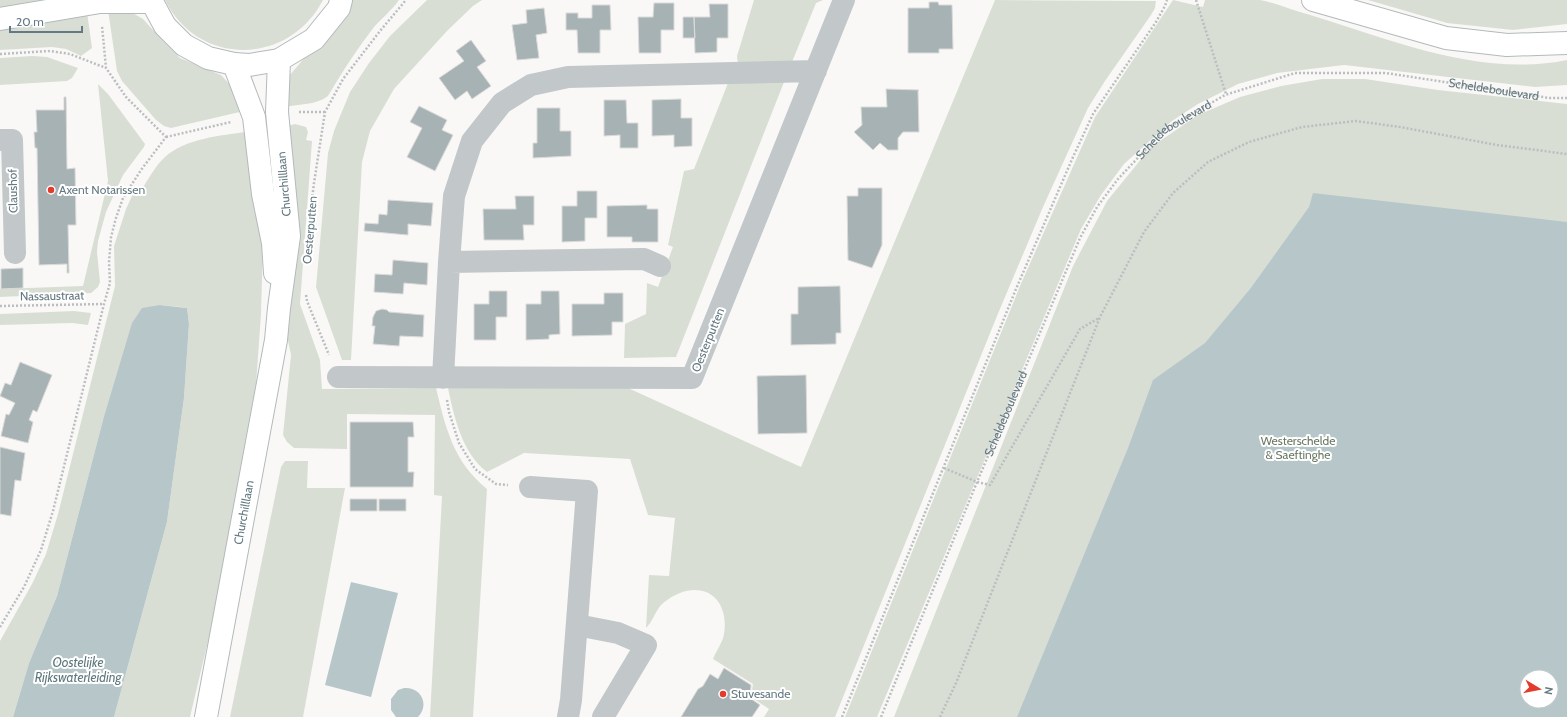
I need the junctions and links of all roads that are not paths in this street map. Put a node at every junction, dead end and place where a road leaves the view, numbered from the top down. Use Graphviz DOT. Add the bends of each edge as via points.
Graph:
graph roads {
  1 [pos="341,0"];
  2 [pos="844,0"];
  3 [pos="1313,0"];
  4 [pos="151,1"];
  5 [pos="0,19"];
  6 [pos="1567,43"];
  7 [pos="279,60"];
  8 [pos="234,64"];
  9 [pos="816,71"];
  10 [pos="0,140"];
  11 [pos="15,253"];
  12 [pos="448,262"];
  13 [pos="660,266"];
  14 [pos="279,308"];
  15 [pos="338,377"];
  16 [pos="443,378"];
  17 [pos="530,487"];
  18 [pos="577,626"];
  19 [pos="206,717"];
  20 [pos="568,717"];
  21 [pos="604,717"];
  1 -- 7 [label="main road" via="339,8 314,39"];
  2 -- 9 [label="street, Oesterputten"];
  3 -- 6 [label="main road" via="1446,38 1506,45"];
  4 -- 5 [label="main road" via="100,2"];
  4 -- 8 [label="main road" via="165,26 184,45 208,58"];
  7 -- 8 [label="main road" via="249,65"];
  7 -- 14 [label="main road, Churchilllaan" via="277,112 289,236"];
  8 -- 14 [label="main road, Churchilllaan" via="254,117 263,194 273,243"];
  9 -- 12 [label="street" via="568,77 531,85 502,103 472,141 454,196"];
  9 -- 16 [label="street, Oesterputten" via="692,378"];
  10 -- 11 [label="street, Claushof" via="12,140"];
  12 -- 13 [label="street" via="644,259"];
  12 -- 16 [label="street"];
  14 -- 19 [label="main road, Churchilllaan" via="276,340"];
  15 -- 16 [label="street, Oesterputten"];
  17 -- 18 [label="street" via="587,491"];
  18 -- 20 [label="street"];
  18 -- 21 [label="street" via="618,633 646,645"];
}
